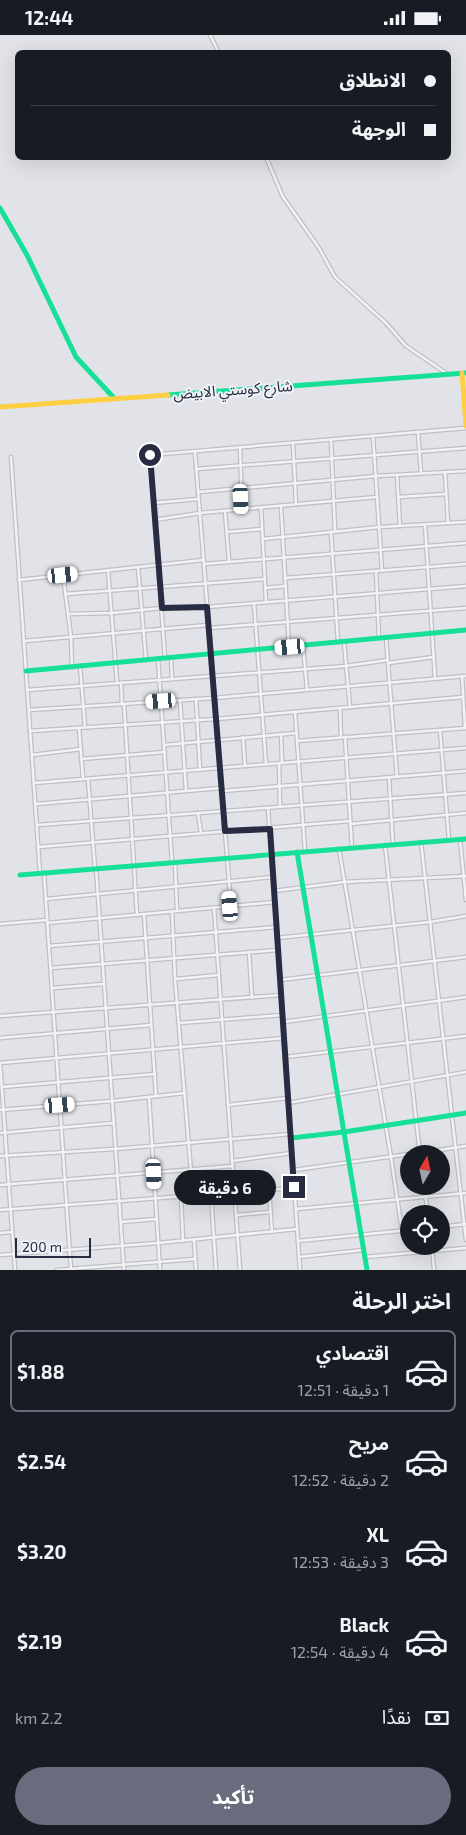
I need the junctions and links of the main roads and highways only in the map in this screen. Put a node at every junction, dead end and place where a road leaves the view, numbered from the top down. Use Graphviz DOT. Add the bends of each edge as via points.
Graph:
graph roads {
  1 [pos="0,208"];
  2 [pos="464,373"];
  3 [pos="114,398"];
  4 [pos="0,407"];
  5 [pos="466,427"];
  6 [pos="466,630"];
  7 [pos="26,671"];
  8 [pos="463,839"];
  9 [pos="297,852"];
  10 [pos="20,875"];
  11 [pos="466,1113"];
  12 [pos="344,1132"];
  13 [pos="291,1136"];
  14 [pos="367,1270"];
  1 -- 3 [label="main road" via="27,255 76,357"];
  2 -- 3 [label="main road, شارع كوستي الابيض"];
  2 -- 5 [label="main road"];
  3 -- 4 [label="main road, شارع كوستي الابيض"];
  6 -- 7 [label="main road"];
  8 -- 9 [label="main road"];
  9 -- 10 [label="main road"];
  9 -- 12 [label="main road"];
  11 -- 12 [label="main road"];
  12 -- 13 [label="main road"];
  12 -- 14 [label="main road"];
}
